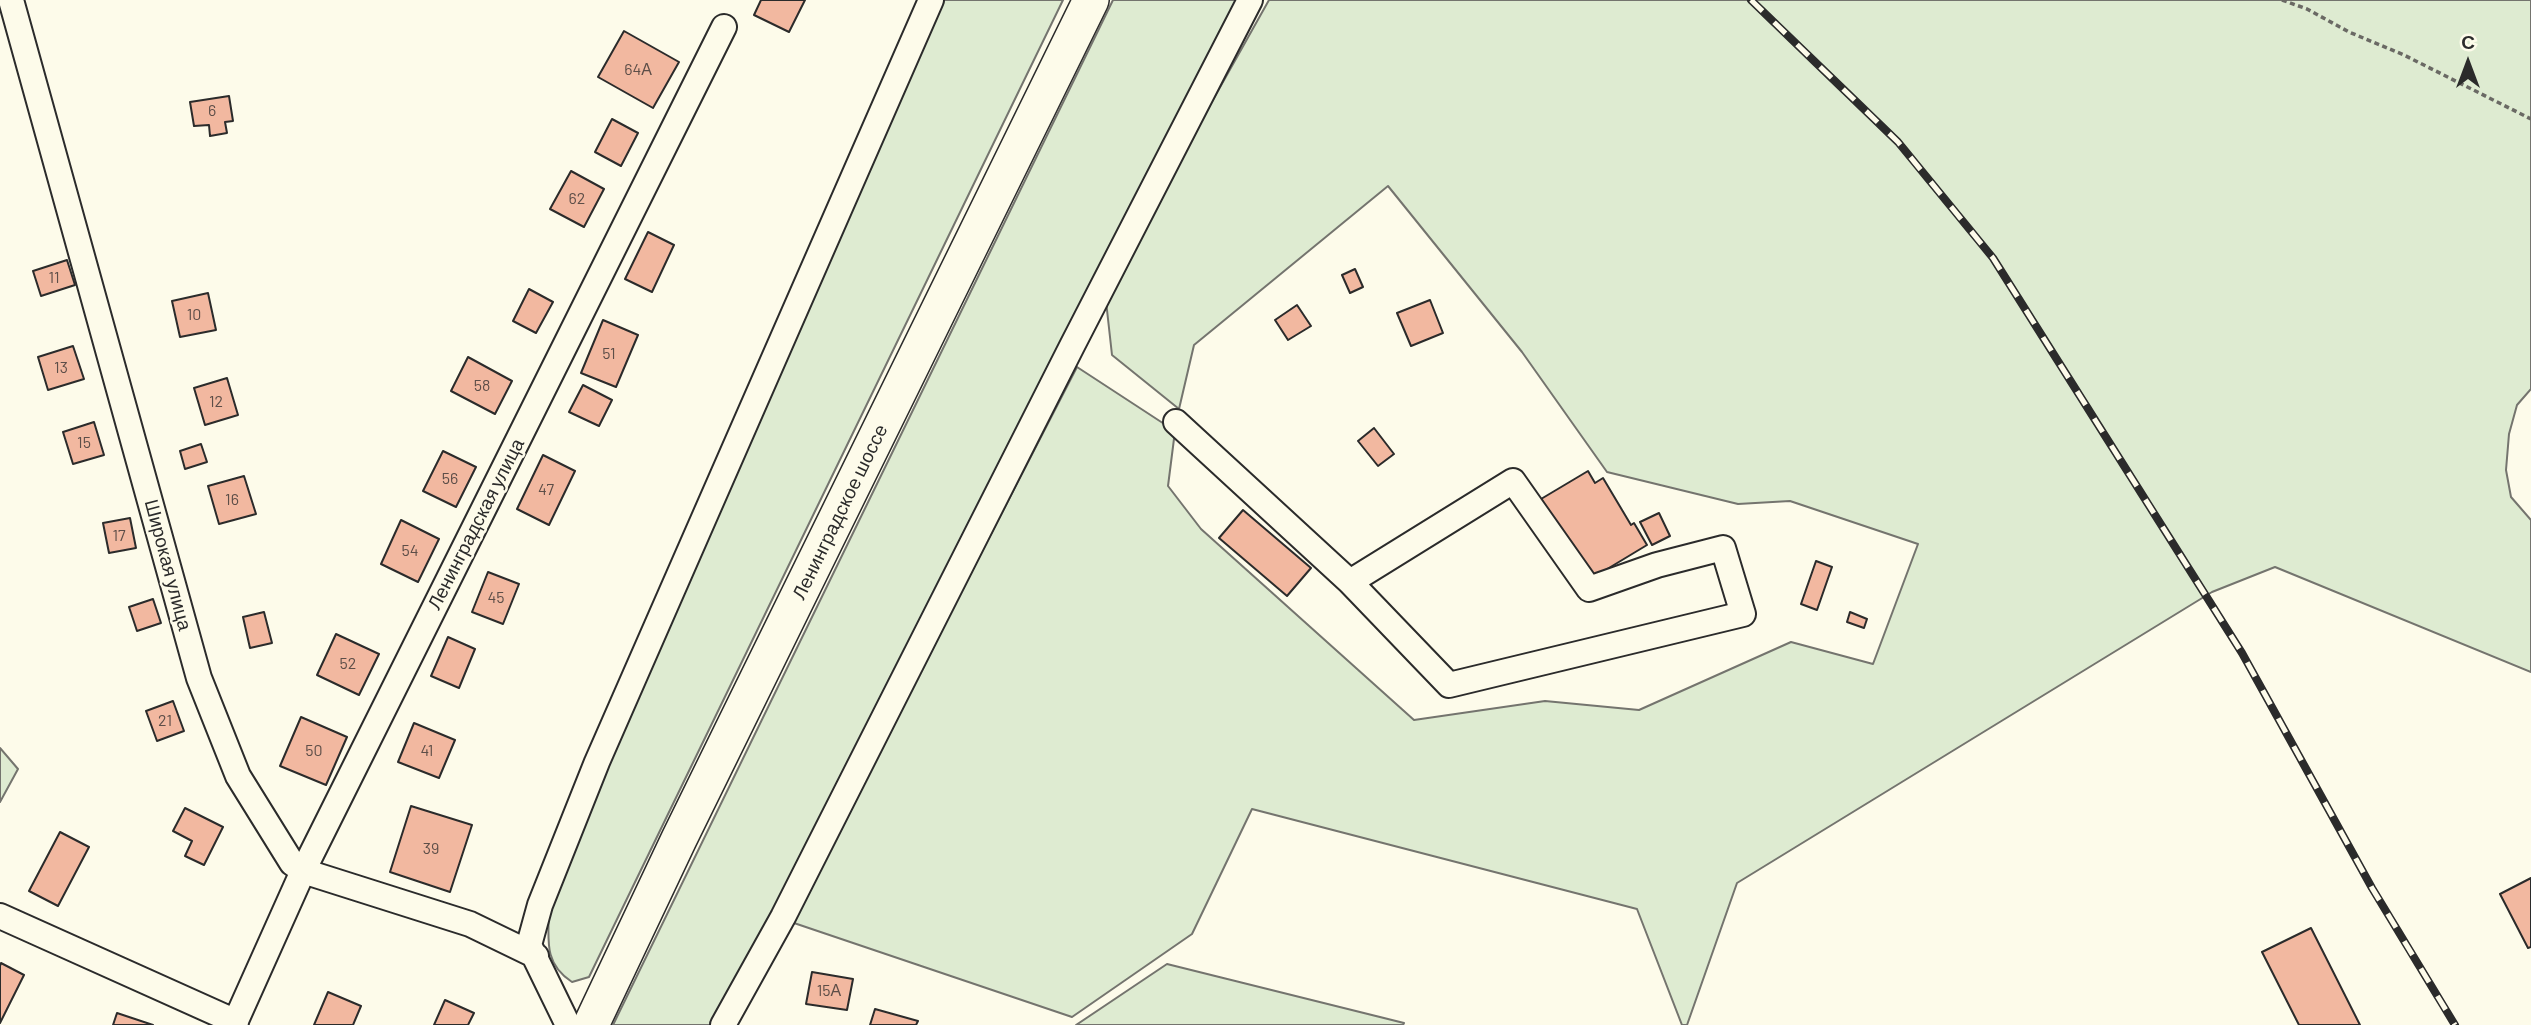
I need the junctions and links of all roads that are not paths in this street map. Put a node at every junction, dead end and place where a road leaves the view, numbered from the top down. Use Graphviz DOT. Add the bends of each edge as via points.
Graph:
graph roads {
  1 [pos="11,0"];
  2 [pos="931,0"];
  3 [pos="1091,0"];
  4 [pos="1250,0"];
  5 [pos="724,27"];
  6 [pos="1176,422"];
  7 [pos="1350,582"];
  8 [pos="303,871"];
  9 [pos="0,916"];
  10 [pos="536,956"];
  11 [pos="235,1023"];
  12 [pos="568,1025"];
  13 [pos="591,1025"];
  14 [pos="723,1025"];
  1 -- 8 [label="street, Широкая улица" via="200,678 238,776 292,863"];
  2 -- 10 [label="street" via="597,762 540,905 529,945"];
  3 -- 13 [label="highway, Ленинградское шоссе"];
  4 -- 14 [label="street" via="783,917"];
  5 -- 8 [label="street, Ленинградская улица"];
  6 -- 7 [label="street"];
  7 -- 7 [label="street" via="1449,685 1743,614 1723,548 1590,589 1513,481"];
  8 -- 10 [label="street" via="471,924"];
  8 -- 11 [label="street, Ленинградская улица"];
  9 -- 11 [label="street"];
  10 -- 12 [label="street"];
}
